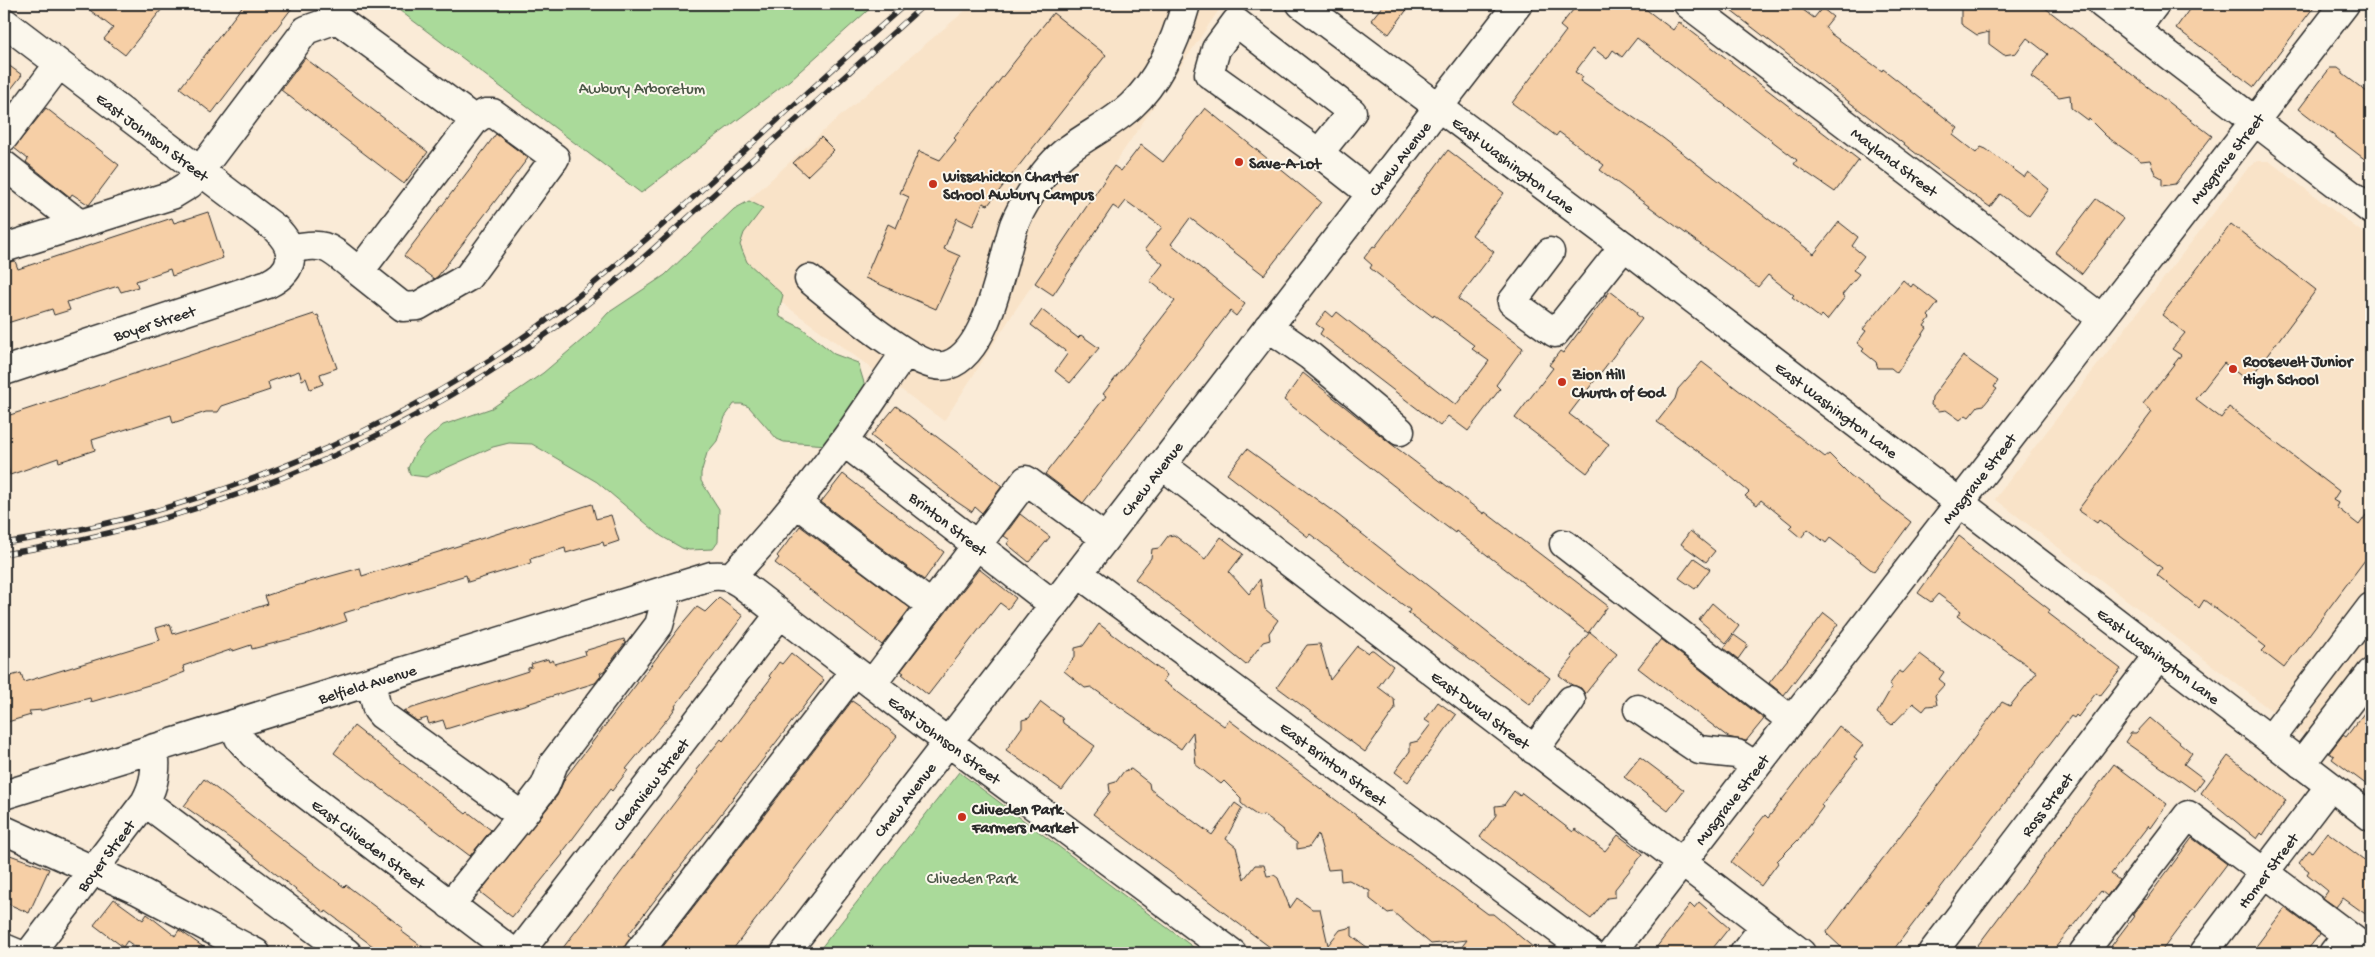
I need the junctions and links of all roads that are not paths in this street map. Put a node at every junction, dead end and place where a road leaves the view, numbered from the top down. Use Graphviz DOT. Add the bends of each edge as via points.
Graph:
graph roads {
  1 [pos="1186,4"];
  2 [pos="1300,4"];
  3 [pos="1535,4"];
  4 [pos="1688,4"];
  5 [pos="2102,4"];
  6 [pos="2155,4"];
  7 [pos="2345,4"];
  8 [pos="1512,11"];
  9 [pos="1242,13"];
  10 [pos="4,22"];
  11 [pos="2136,29"];
  12 [pos="59,64"];
  13 [pos="1438,107"];
  14 [pos="475,120"];
  15 [pos="2254,121"];
  16 [pos="4,136"];
  17 [pos="1319,153"];
  18 [pos="4,165"];
  19 [pos="199,171"];
  20 [pos="1371,194"];
  21 [pos="2371,210"];
  22 [pos="78,223"];
  23 [pos="1624,246"];
  24 [pos="4,248"];
  25 [pos="1550,252"];
  26 [pos="291,253"];
  27 [pos="359,272"];
  28 [pos="809,279"];
  29 [pos="2101,318"];
  30 [pos="1268,327"];
  31 [pos="905,353"];
  32 [pos="4,372"];
  33 [pos="1400,431"];
  34 [pos="844,442"];
  35 [pos="1162,465"];
  36 [pos="1958,502"];
  37 [pos="796,503"];
  38 [pos="1105,538"];
  39 [pos="1564,544"];
  40 [pos="978,545"];
  41 [pos="1078,574"];
  42 [pos="731,576"];
  43 [pos="663,590"];
  44 [pos="1054,604"];
  45 [pos="931,606"];
  46 [pos="2371,607"];
  47 [pos="780,614"];
  48 [pos="2159,656"];
  49 [pos="2371,672"];
  50 [pos="864,678"];
  51 [pos="371,682"];
  52 [pos="1571,700"];
  53 [pos="1638,709"];
  54 [pos="1791,720"];
  55 [pos="235,724"];
  56 [pos="2270,740"];
  57 [pos="948,742"];
  58 [pos="154,748"];
  59 [pos="1534,750"];
  60 [pos="2301,764"];
  61 [pos="1756,766"];
  62 [pos="2330,786"];
  63 [pos="4,795"];
  64 [pos="145,802"];
  65 [pos="522,816"];
  66 [pos="2371,817"];
  67 [pos="4,830"];
  68 [pos="1682,862"];
  69 [pos="94,870"];
  70 [pos="2265,871"];
  71 [pos="450,905"];
  72 [pos="1765,926"];
  73 [pos="2340,944"];
  74 [pos="4,948"];
  75 [pos="256,952"];
  76 [pos="16,953"];
  77 [pos="30,953"];
  78 [pos="347,953"];
  79 [pos="514,953"];
  80 [pos="519,953"];
  81 [pos="638,953"];
  82 [pos="785,953"];
  83 [pos="1232,953"];
  84 [pos="1590,953"];
  85 [pos="1612,953"];
  86 [pos="1744,953"];
  87 [pos="1801,953"];
  88 [pos="1932,953"];
  89 [pos="2083,953"];
  90 [pos="2203,953"];
  91 [pos="2371,953"];
  1 -- 31 [label="street" via="1179,31 1146,89 1131,107 1068,150 1048,168 1029,195 1015,222 994,302 966,352 948,366 935,366"];
  2 -- 13 [label="street, East Washington Lane"];
  3 -- 8 [label="street"];
  4 -- 29 [label="street, Mayland Street"];
  5 -- 11 [label="street"];
  6 -- 11 [label="street"];
  7 -- 15 [label="street, Musgrave Street"];
  8 -- 13 [label="street, Chew Avenue"];
  9 -- 17 [label="street" via="1352,112"];
  9 -- 17 [label="street" via="1216,49 1209,74"];
  10 -- 12 [label="street, East Johnson Street"];
  11 -- 15 [label="street"];
  12 -- 16 [label="street"];
  12 -- 19 [label="street, East Johnson Street"];
  13 -- 20 [label="street, Chew Avenue"];
  13 -- 23 [label="street, East Washington Lane"];
  14 -- 19 [label="street" via="337,19 306,30"];
  14 -- 27 [label="street"];
  14 -- 27 [label="street" via="493,113 555,158 468,277 418,306 404,307"];
  15 -- 21 [label="street"];
  15 -- 29 [label="street, Musgrave Street"];
  17 -- 20 [label="street"];
  18 -- 22 [label="street"];
  19 -- 22 [label="street" via="190,184 172,194"];
  19 -- 26 [label="street, East Johnson Street" via="275,228 287,241"];
  20 -- 30 [label="street, Chew Avenue"];
  22 -- 24 [label="street"];
  23 -- 25 [label="street" via="1555,333 1512,302"];
  23 -- 36 [label="street, East Washington Lane"];
  26 -- 27 [label="street" via="309,245 320,245"];
  26 -- 32 [label="street, Boyer Street" via="284,274 268,284"];
  28 -- 31 [label="street"];
  29 -- 36 [label="street, Musgrave Street"];
  30 -- 33 [label="street" via="1310,356"];
  30 -- 35 [label="street, Chew Avenue"];
  31 -- 34 [label="street"];
  34 -- 37 [label="street"];
  34 -- 40 [label="street, Brinton Street"];
  35 -- 38 [label="street, Chew Avenue"];
  35 -- 59 [label="street, East Duval Street"];
  36 -- 48 [label="street, East Washington Lane"];
  36 -- 54 [label="street, Musgrave Street"];
  37 -- 42 [label="street" via="762,545"];
  37 -- 45 [label="street"];
  38 -- 40 [label="street" via="1026,480"];
  38 -- 41 [label="street, Chew Avenue"];
  39 -- 54 [label="street"];
  40 -- 44 [label="street, Brinton Street"];
  40 -- 45 [label="street"];
  41 -- 44 [label="street, Chew Avenue"];
  41 -- 84 [label="street, East Brinton Street"];
  42 -- 43 [label="street, Belfield Avenue" via="711,576"];
  42 -- 47 [label="street, East Johnson Street"];
  43 -- 51 [label="street, Belfield Avenue"];
  43 -- 65 [label="street" via="665,603 659,625 554,763 545,786"];
  44 -- 57 [label="street, Chew Avenue"];
  45 -- 50 [label="street"];
  46 -- 56 [label="street"];
  47 -- 50 [label="street, East Johnson Street"];
  47 -- 80 [label="street, Clearview Street"];
  48 -- 56 [label="street, East Washington Lane"];
  48 -- 88 [label="street, Ross Street"];
  49 -- 60 [label="street"];
  50 -- 57 [label="street, East Johnson Street"];
  50 -- 81 [label="street"];
  51 -- 55 [label="street, Belfield Avenue"];
  51 -- 65 [label="street" via="377,709 389,722"];
  52 -- 59 [label="street"];
  53 -- 61 [label="street" via="1699,750 1737,754"];
  54 -- 61 [label="street, Musgrave Street"];
  55 -- 58 [label="street, Belfield Avenue"];
  55 -- 71 [label="street, East Cliveden Street" via="240,738 253,754"];
  56 -- 60 [label="street, East Washington Lane"];
  57 -- 82 [label="street, Chew Avenue"];
  57 -- 83 [label="street, East Johnson Street"];
  58 -- 63 [label="street, Belfield Avenue"];
  58 -- 64 [label="street, Boyer Street" via="156,774"];
  59 -- 68 [label="street, East Duval Street"];
  60 -- 62 [label="street, East Washington Lane"];
  61 -- 68 [label="street, Musgrave Street"];
  62 -- 66 [label="street, East Washington Lane"];
  62 -- 70 [label="street, Homer Street"];
  64 -- 69 [label="street, Boyer Street"];
  64 -- 78 [label="street"];
  65 -- 71 [label="street"];
  67 -- 69 [label="street"];
  68 -- 72 [label="street, East Duval Street"];
  68 -- 85 [label="street, Musgrave Street"];
  69 -- 75 [label="street"];
  69 -- 77 [label="street, Boyer Street"];
  70 -- 73 [label="street"];
  70 -- 89 [label="street" via="2188,814"];
  70 -- 90 [label="street, Homer Street"];
  71 -- 79 [label="street, East Cliveden Street"];
  72 -- 86 [label="street"];
  72 -- 87 [label="street, East Duval Street"];
  73 -- 91 [label="street"];
  74 -- 76 [label="street"];
}
